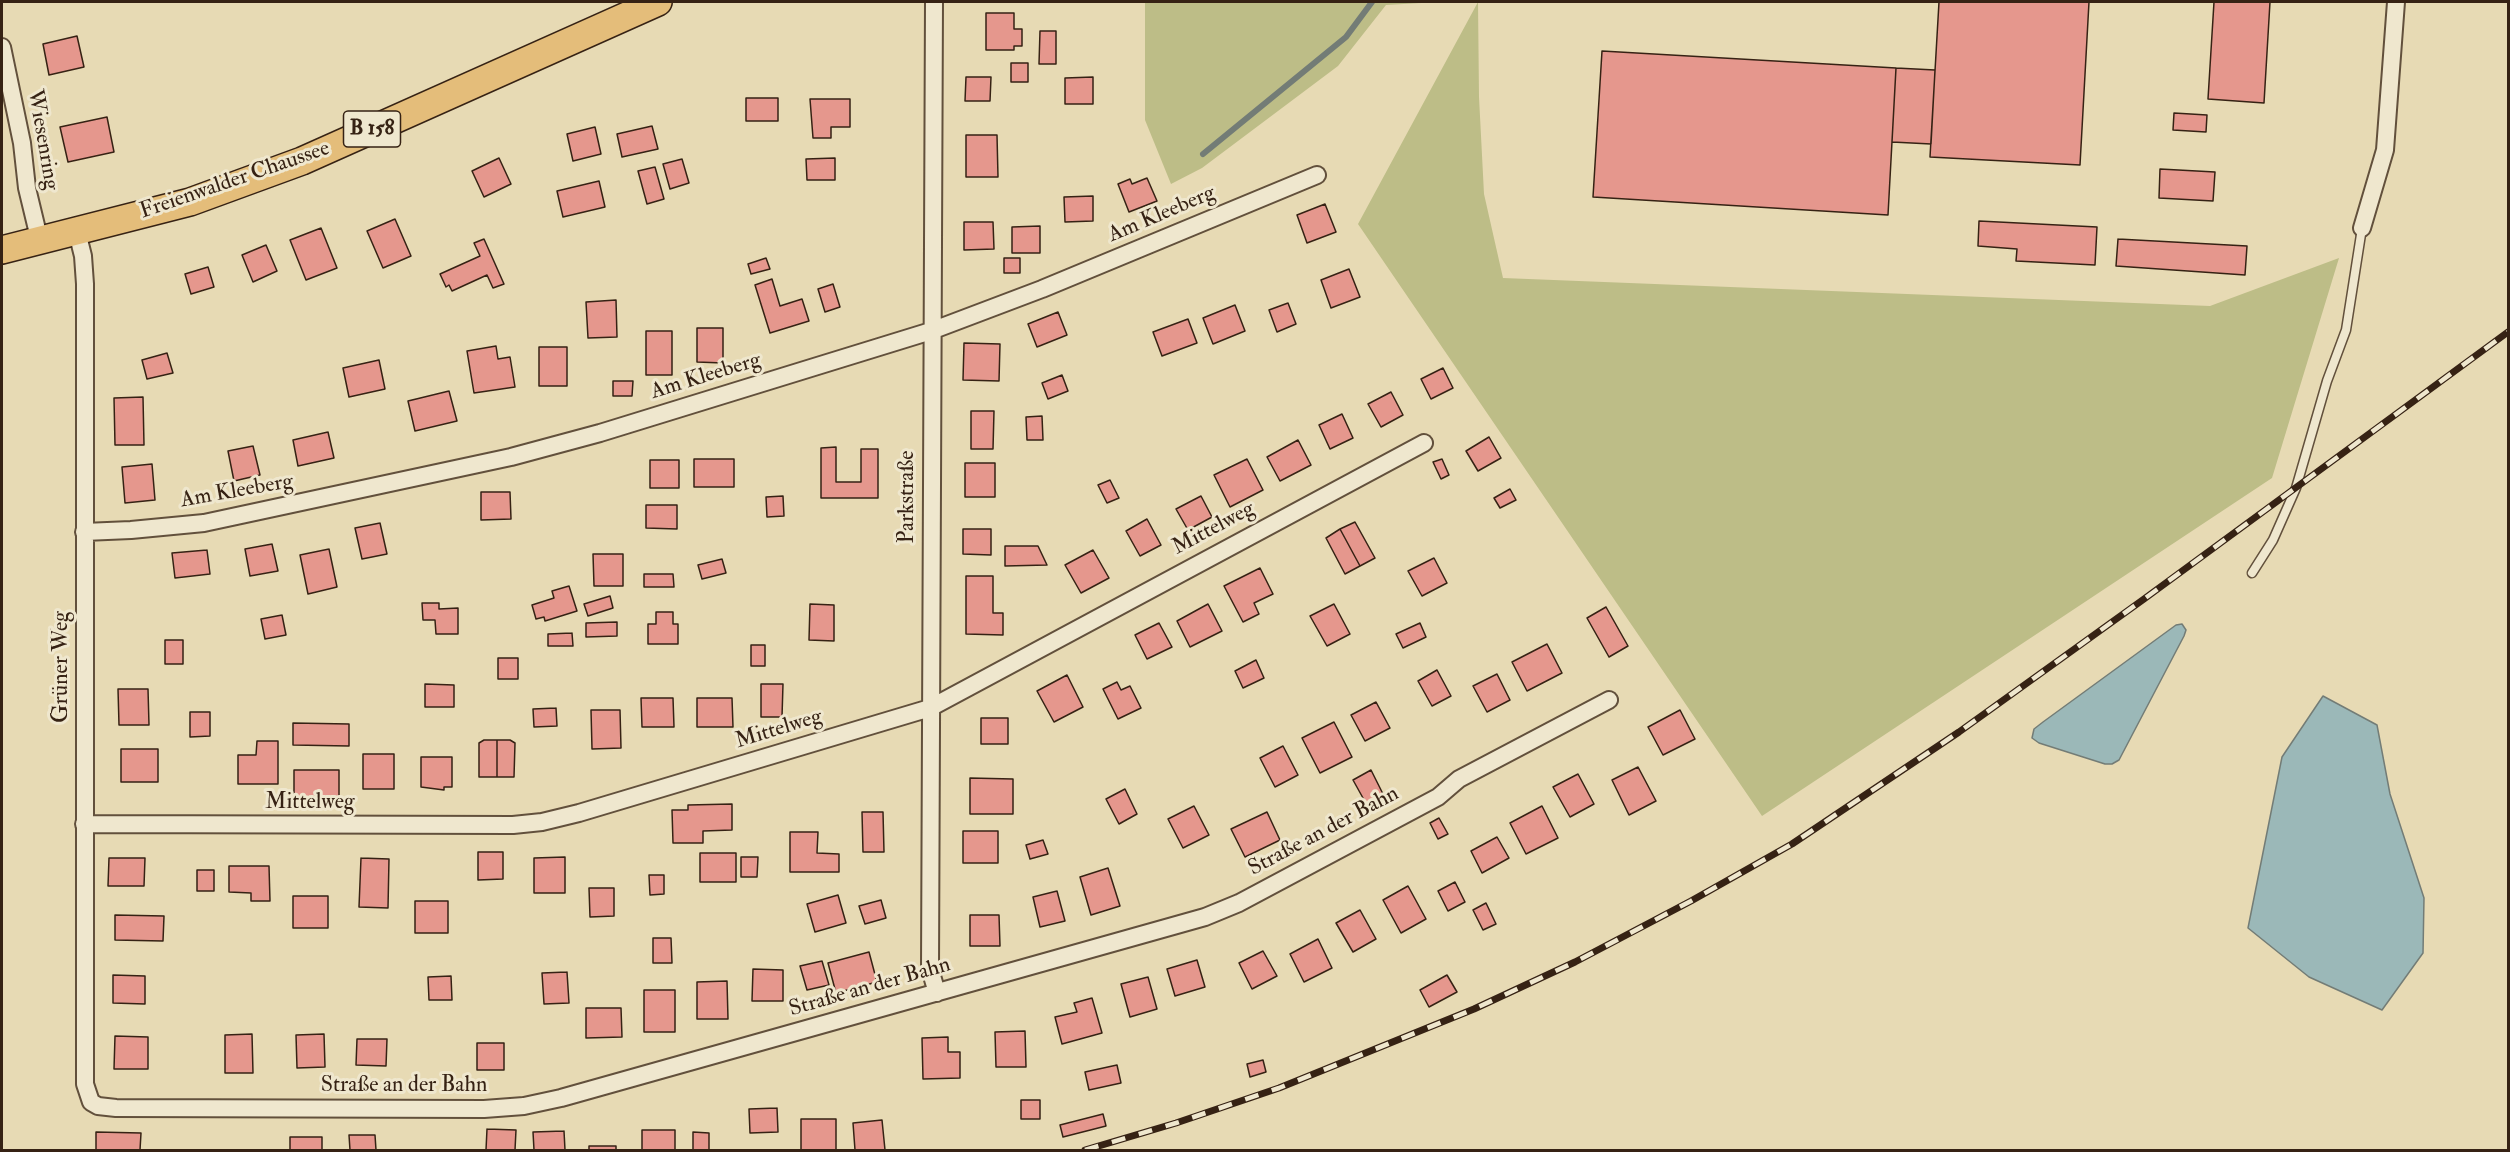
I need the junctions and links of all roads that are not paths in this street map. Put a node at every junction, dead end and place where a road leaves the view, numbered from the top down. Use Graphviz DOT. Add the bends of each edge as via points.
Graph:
graph roads {
  1 [pos="658,2"];
  2 [pos="934,2"];
  3 [pos="2396,2"];
  4 [pos="2,47"];
  5 [pos="1317,175"];
  6 [pos="2362,228"];
  7 [pos="77,232"];
  8 [pos="40,242"];
  9 [pos="2,250"];
  10 [pos="931,332"];
  11 [pos="1424,443"];
  12 [pos="84,532"];
  13 [pos="2252,573"];
  14 [pos="1609,700"];
  15 [pos="930,708"];
  16 [pos="84,824"];
  17 [pos="937,993"];
  18 [pos="91,1102"];
  1 -- 7 [label="main road, Freienwalder Chaussee / B 158" via="302,161 190,202"];
  2 -- 10 [label="street, Parkstraße"];
  3 -- 6 [label="street" via="2385,150"];
  4 -- 8 [label="street, Wiesenring"];
  5 -- 10 [label="street, Am Kleeberg"];
  6 -- 13 [label="lane" via="2346,330 2296,488 2273,540"];
  7 -- 8 [label="main road, Freienwalder Chaussee / B 158"];
  7 -- 12 [label="street, Grüner Weg" via="85,284"];
  8 -- 9 [label="main road, Freienwalder Chaussee / B 158"];
  10 -- 12 [label="street, Am Kleeberg" via="512,457 204,523"];
  10 -- 15 [label="street, Parkstraße"];
  11 -- 15 [label="street, Mittelweg"];
  12 -- 16 [label="street, Grüner Weg"];
  14 -- 17 [label="street, Straße an der Bahn" via="1239,903 1180,926"];
  15 -- 16 [label="street, Mittelweg" via="542,822 387,826"];
  15 -- 17 [label="street, Parkstraße" via="930,969"];
  16 -- 18 [label="street, Grüner Weg" via="85,1084"];
  17 -- 18 [label="street, Straße an der Bahn" via="524,1106 116,1108"];
}
